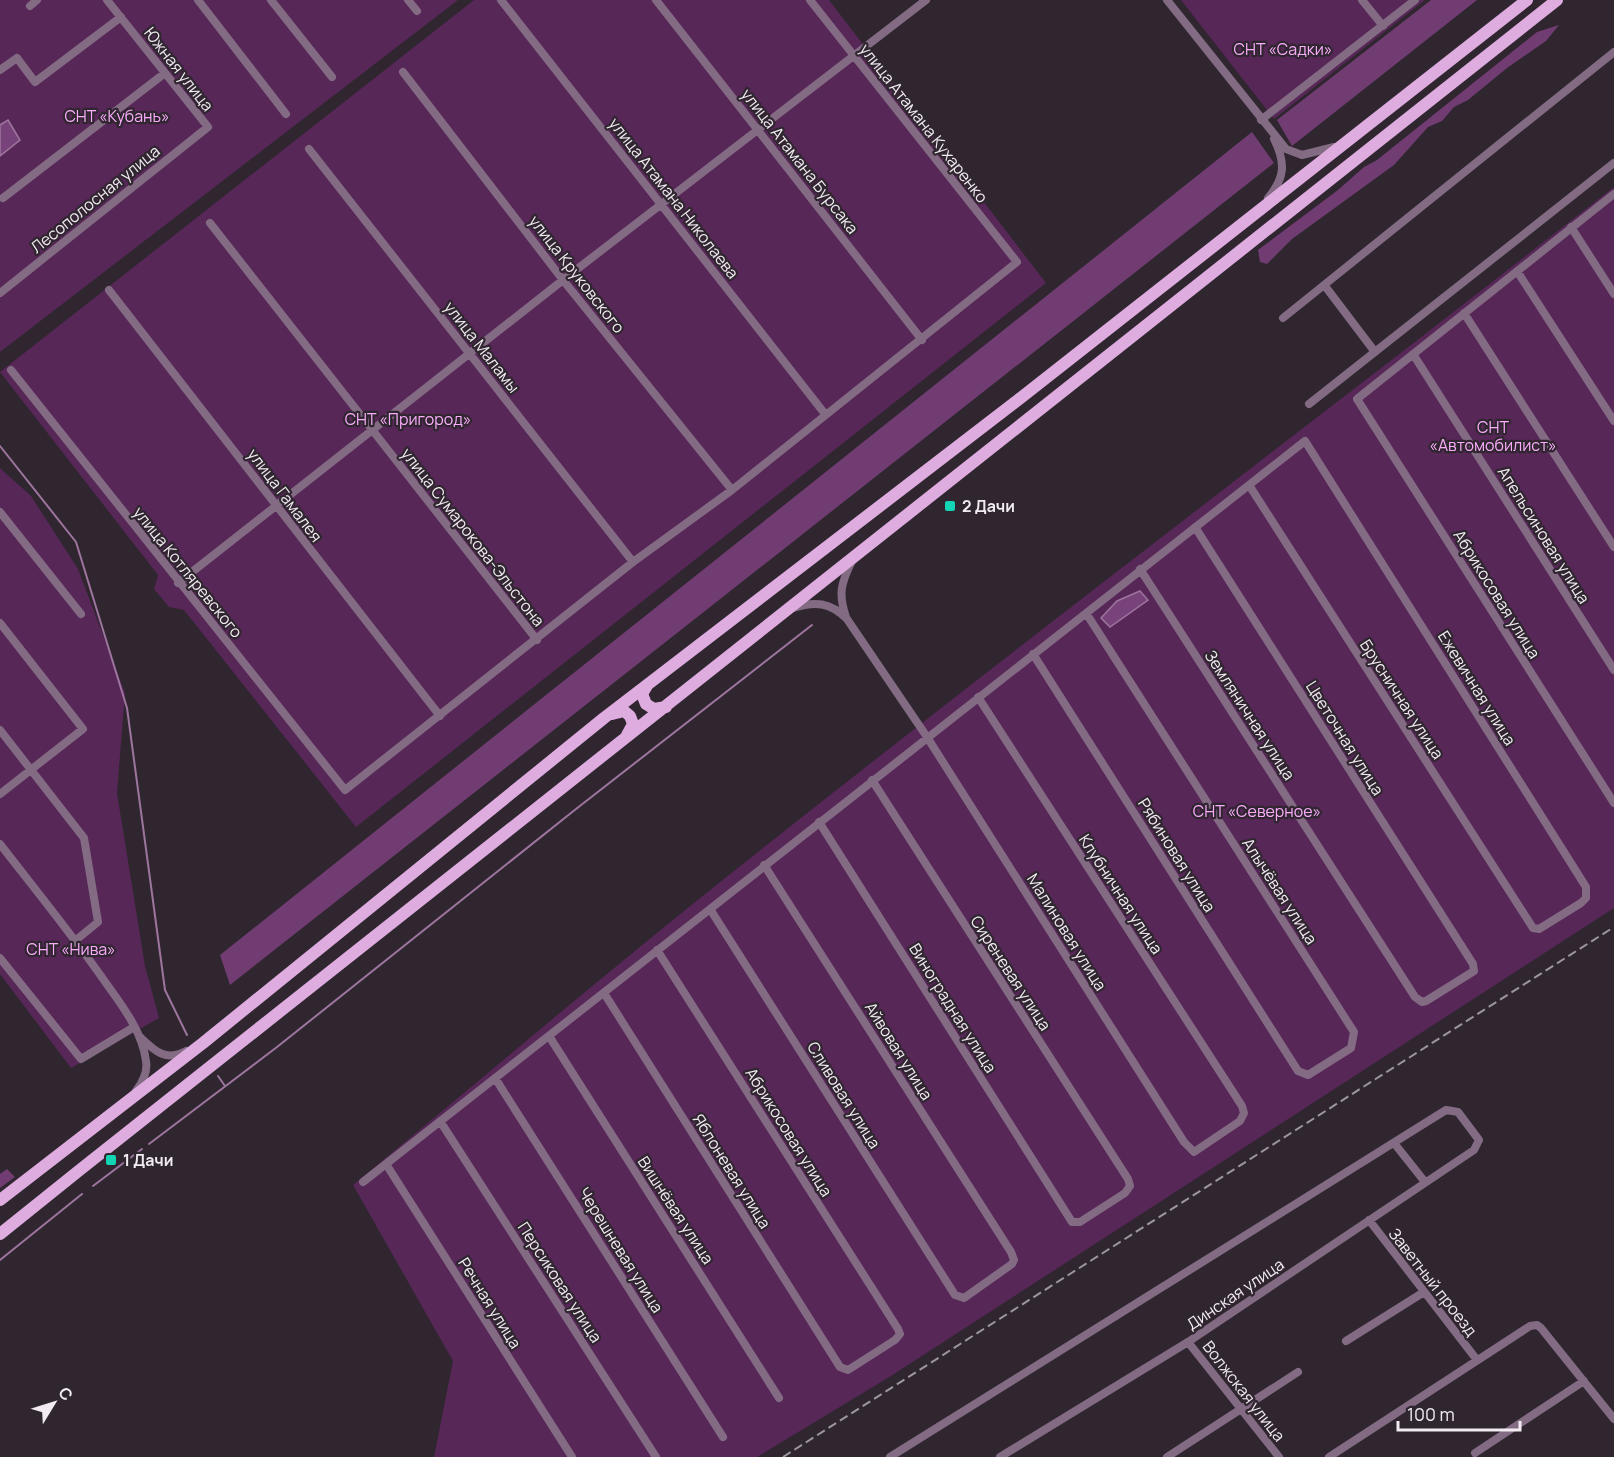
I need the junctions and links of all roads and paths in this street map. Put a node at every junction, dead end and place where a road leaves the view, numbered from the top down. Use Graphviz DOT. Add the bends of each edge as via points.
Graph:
graph roads {
  1 [pos="37,0"];
  2 [pos="107,0"];
  3 [pos="198,0"];
  4 [pos="271,0"];
  5 [pos="408,0"];
  6 [pos="501,0"];
  7 [pos="656,0"];
  8 [pos="810,0"];
  9 [pos="926,0"];
  10 [pos="1167,0"];
  11 [pos="1362,0"];
  12 [pos="1415,0"];
  13 [pos="1527,0"];
  14 [pos="1557,0"];
  15 [pos="30,6"];
  16 [pos="417,11"];
  17 [pos="121,17"];
  18 [pos="1383,26"];
  19 [pos="1614,52"];
  20 [pos="854,55"];
  21 [pos="0,70"];
  22 [pos="403,72"];
  23 [pos="165,73"];
  24 [pos="332,77"];
  25 [pos="286,114"];
  26 [pos="1261,120"];
  27 [pos="208,127"];
  28 [pos="758,129"];
  29 [pos="1271,132"];
  30 [pos="1349,141"];
  31 [pos="309,149"];
  32 [pos="1614,163"];
  33 [pos="1614,194"];
  34 [pos="3,198"];
  35 [pos="663,204"];
  36 [pos="1253,216"];
  37 [pos="210,223"];
  38 [pos="1571,227"];
  39 [pos="1517,271"];
  40 [pos="563,280"];
  41 [pos="1325,286"];
  42 [pos="109,290"];
  43 [pos="0,293"];
  44 [pos="1614,294"];
  45 [pos="1464,313"];
  46 [pos="1284,318"];
  47 [pos="922,340"];
  48 [pos="1375,352"];
  49 [pos="470,354"];
  50 [pos="1413,354"];
  51 [pos="11,370"];
  52 [pos="1309,404"];
  53 [pos="825,414"];
  54 [pos="1614,421"];
  55 [pos="373,431"];
  56 [pos="1250,485"];
  57 [pos="732,490"];
  58 [pos="275,505"];
  59 [pos="0,512"];
  60 [pos="1195,527"];
  61 [pos="1614,547"];
  62 [pos="853,558"];
  63 [pos="633,562"];
  64 [pos="1140,569"];
  65 [pos="178,582"];
  66 [pos="790,609"];
  67 [pos="1086,613"];
  68 [pos="81,614"];
  69 [pos="847,619"];
  70 [pos="0,623"];
  71 [pos="537,640"];
  72 [pos="1033,654"];
  73 [pos="1614,670"];
  74 [pos="648,683"];
  75 [pos="978,697"];
  76 [pos="666,707"];
  77 [pos="440,716"];
  78 [pos="604,718"];
  79 [pos="0,730"];
  80 [pos="927,737"];
  81 [pos="623,741"];
  82 [pos="31,770"];
  83 [pos="872,780"];
  84 [pos="0,794"];
  85 [pos="1614,803"];
  86 [pos="819,822"];
  87 [pos="0,844"];
  88 [pos="764,865"];
  89 [pos="710,909"];
  90 [pos="1533,928"];
  91 [pos="76,940"];
  92 [pos="657,950"];
  93 [pos="0,958"];
  94 [pos="604,993"];
  95 [pos="1415,998"];
  96 [pos="134,1028"];
  97 [pos="139,1036"];
  98 [pos="549,1036"];
  99 [pos="203,1043"];
  100 [pos="1298,1071"];
  101 [pos="495,1078"];
  102 [pos="126,1104"];
  103 [pos="440,1121"];
  104 [pos="1184,1142"];
  105 [pos="1394,1143"];
  106 [pos="387,1164"];
  107 [pos="363,1182"];
  108 [pos="1425,1182"];
  109 [pos="0,1200"];
  110 [pos="1064,1208"];
  111 [pos="1369,1220"];
  112 [pos="0,1234"];
  113 [pos="1424,1292"];
  114 [pos="955,1295"];
  115 [pos="1346,1341"];
  116 [pos="1188,1342"];
  117 [pos="1477,1360"];
  118 [pos="837,1364"];
  119 [pos="1298,1372"];
  120 [pos="1584,1382"];
  121 [pos="779,1398"];
  122 [pos="1240,1410"];
  123 [pos="1614,1419"];
  124 [pos="723,1437"];
  125 [pos="1475,1453"];
  126 [pos="572,1457"];
  127 [pos="656,1457"];
  128 [pos="890,1457"];
  129 [pos="1000,1457"];
  130 [pos="1167,1457"];
  131 [pos="1279,1457"];
  132 [pos="1329,1457"];
  1 -- 15 [label="street"];
  2 -- 17 [label="street, Южная улица"];
  3 -- 25 [label="street"];
  4 -- 24 [label="street"];
  5 -- 16 [label="street"];
  6 -- 35 [label="street, улица Атамана Николаева"];
  7 -- 28 [label="street, улица Атамана Бурсака"];
  8 -- 20 [label="street, улица Атамана Кухаренко"];
  9 -- 20 [label="street"];
  10 -- 26 [label="street"];
  11 -- 18 [label="street"];
  12 -- 18 [label="street"];
  13 -- 30 [label="main road"];
  14 -- 62 [label="main road"];
  17 -- 21 [label="street" via="35,82 17,58"];
  17 -- 23 [label="street, Южная улица"];
  18 -- 26 [label="street"];
  19 -- 41 [label="street"];
  20 -- 28 [label="street"];
  20 -- 47 [label="street, улица Атамана Кухаренко" via="1017,262"];
  22 -- 40 [label="street, улица Круковского"];
  23 -- 27 [label="street, Южная улица"];
  23 -- 34 [label="street"];
  26 -- 29 [label="street"];
  27 -- 43 [label="street, Лесополосная улица"];
  28 -- 35 [label="street"];
  28 -- 47 [label="street, улица Атамана Бурсака"];
  29 -- 30 [label="street" via="1286,149 1302,155"];
  29 -- 36 [label="street" via="1281,152 1284,172 1281,182"];
  30 -- 36 [label="main road"];
  31 -- 49 [label="street, улица Маламы"];
  32 -- 48 [label="street"];
  33 -- 38 [label="street"];
  35 -- 40 [label="street"];
  35 -- 53 [label="street, улица Атамана Николаева"];
  36 -- 74 [label="main road"];
  37 -- 55 [label="street, улица Сумарокова-Эльстона"];
  38 -- 39 [label="street"];
  38 -- 44 [label="street"];
  39 -- 45 [label="street"];
  39 -- 54 [label="street"];
  40 -- 49 [label="street"];
  40 -- 57 [label="street, улица Круковского"];
  41 -- 46 [label="street"];
  41 -- 48 [label="street"];
  42 -- 58 [label="street, улица Гамалея"];
  45 -- 50 [label="street"];
  45 -- 61 [label="street"];
  47 -- 53 [label="street"];
  48 -- 52 [label="street"];
  49 -- 55 [label="street"];
  49 -- 63 [label="street, улица Маламы"];
  50 -- 73 [label="street, Апельсиновая улица"];
  50 -- 85 [label="street, Абрикосовая улица" via="1357,399"];
  51 -- 65 [label="street, улица Котляревского"];
  53 -- 57 [label="street"];
  55 -- 58 [label="street"];
  55 -- 71 [label="street, улица Сумарокова-Эльстона"];
  56 -- 60 [label="street"];
  56 -- 90 [label="street, Брусничная улица"];
  56 -- 90 [label="street, Ежевичная улица" via="1305,441 1586,887 1586,898 1581,903 1539,930"];
  57 -- 63 [label="street"];
  58 -- 65 [label="street"];
  58 -- 77 [label="street, улица Гамалея"];
  59 -- 68 [label="street"];
  60 -- 64 [label="street"];
  60 -- 95 [label="street, Цветочная улица" via="1473,964 1474,971 1426,1001"];
  62 -- 66 [label="main road"];
  62 -- 69 [label="street" via="840,585"];
  63 -- 71 [label="street"];
  64 -- 67 [label="street"];
  64 -- 95 [label="street, Земляничная улица"];
  65 -- 77 [label="street, улица Котляревского" via="345,790"];
  66 -- 69 [label="street" via="823,603 836,608"];
  66 -- 76 [label="main road"];
  67 -- 72 [label="street"];
  67 -- 100 [label="street, Алычёвая улица" via="1354,1032 1351,1048 1308,1075"];
  69 -- 80 [label="street, Малиновая улица"];
  70 -- 82 [label="street" via="83,729"];
  71 -- 77 [label="street"];
  72 -- 75 [label="street"];
  72 -- 100 [label="street, Рябиновая улица"];
  74 -- 76 [label="main road" via="642,694 646,704 654,709"];
  74 -- 78 [label="main road"];
  75 -- 80 [label="street"];
  75 -- 104 [label="street, Клубничная улица" via="1242,1106 1240,1120 1198,1149 1190,1151"];
  76 -- 81 [label="main road"];
  78 -- 81 [label="main road" via="620,711 628,713 633,724"];
  78 -- 99 [label="main road"];
  79 -- 82 [label="street"];
  80 -- 83 [label="street"];
  80 -- 104 [label="street, Малиновая улица"];
  81 -- 112 [label="main road"];
  82 -- 84 [label="street"];
  82 -- 91 [label="street" via="84,838 98,922"];
  83 -- 86 [label="street"];
  83 -- 110 [label="street, Сиреневая улица" via="1128,1179 1130,1186 1125,1193 1080,1222 1072,1222"];
  86 -- 88 [label="street"];
  86 -- 110 [label="street, Виноградная улица"];
  87 -- 91 [label="street"];
  88 -- 89 [label="street"];
  88 -- 114 [label="street, Айвовая улица" via="1011,1252 1012,1264 964,1298"];
  89 -- 92 [label="street"];
  89 -- 114 [label="street, Сливовая улица"];
  91 -- 96 [label="street"];
  92 -- 94 [label="street"];
  92 -- 118 [label="street, Абрикосовая улица" via="898,1329 900,1334 895,1340 848,1370"];
  93 -- 96 [label="street" via="81,1059"];
  94 -- 98 [label="street"];
  94 -- 118 [label="street, Яблоневая улица"];
  96 -- 97 [label="street"];
  97 -- 99 [label="street" via="158,1054 169,1057"];
  97 -- 102 [label="street" via="147,1063 141,1084"];
  98 -- 101 [label="street"];
  98 -- 121 [label="street, Вишнёвая улица"];
  99 -- 102 [label="main road"];
  101 -- 103 [label="street"];
  101 -- 124 [label="street, Черешневая улица"];
  102 -- 109 [label="main road"];
  103 -- 106 [label="street"];
  103 -- 127 [label="street, Персиковая улица"];
  105 -- 108 [label="street"];
  105 -- 108 [label="street, Динская улица" via="1452,1109 1458,1112 1479,1140 1478,1145"];
  105 -- 128 [label="street"];
  106 -- 107 [label="street"];
  106 -- 126 [label="street, Речная улица"];
  108 -- 111 [label="street, Динская улица"];
  111 -- 113 [label="street, Заветный проезд"];
  111 -- 116 [label="street, Динская улица"];
  113 -- 115 [label="street"];
  113 -- 117 [label="street, Заветный проезд"];
  116 -- 122 [label="street, Волжская улица"];
  116 -- 129 [label="street, Динская улица"];
  117 -- 120 [label="street" via="1537,1325"];
  117 -- 132 [label="street"];
  119 -- 122 [label="street"];
  120 -- 123 [label="street"];
  120 -- 125 [label="street"];
  122 -- 130 [label="street"];
  122 -- 131 [label="street, Волжская улица"];
}
